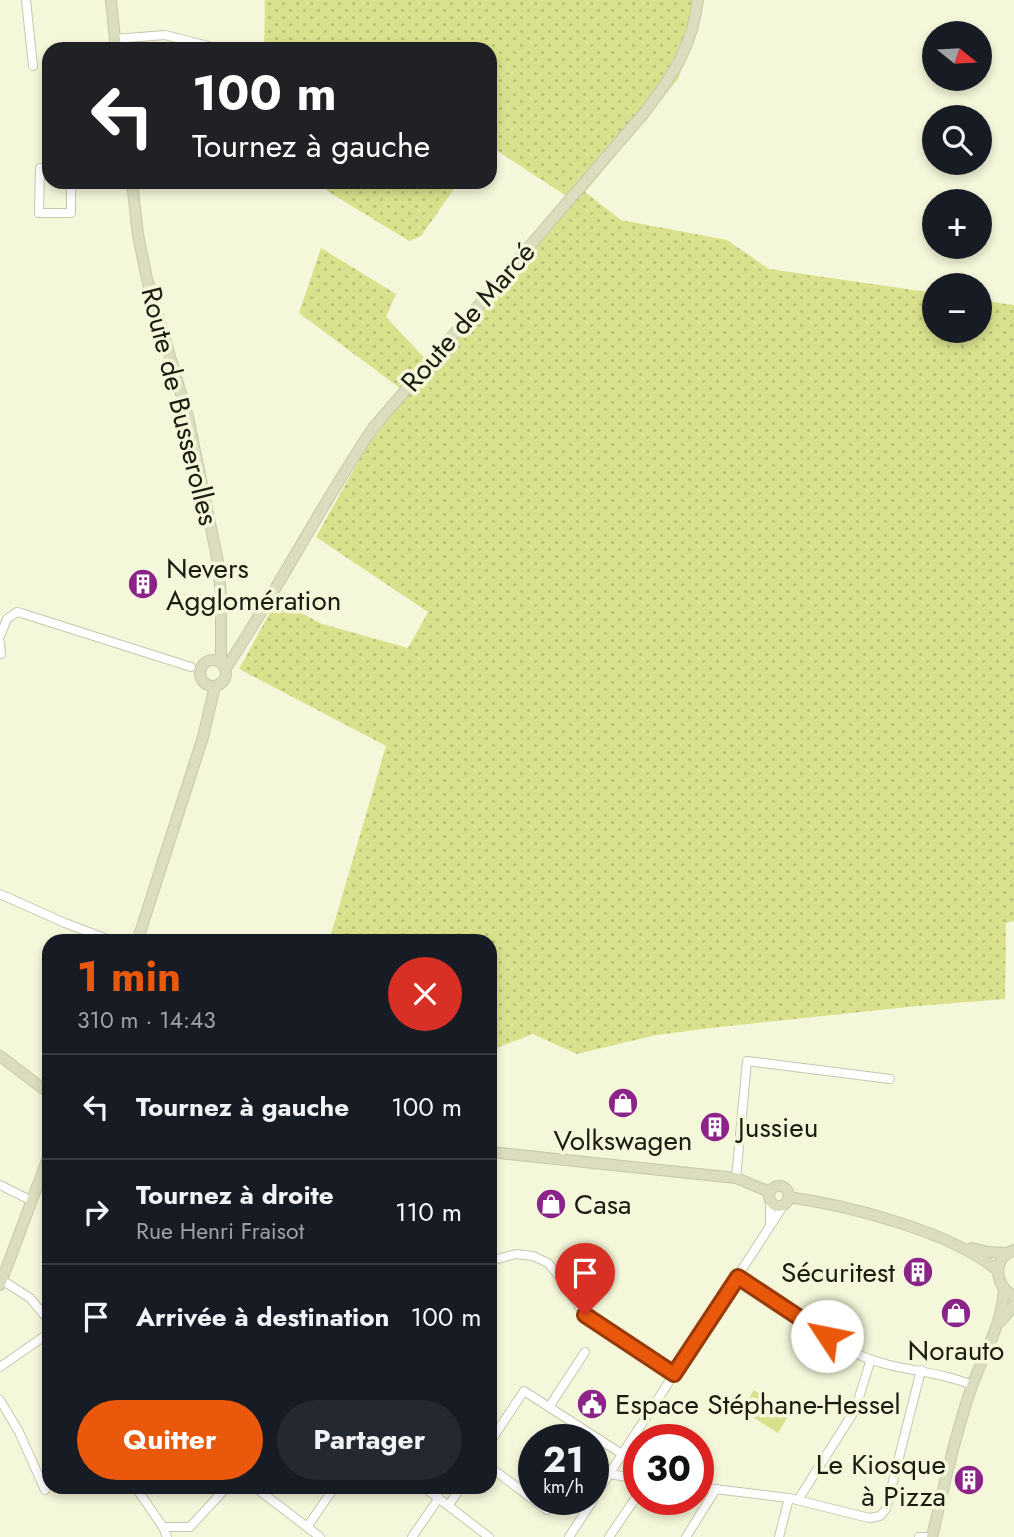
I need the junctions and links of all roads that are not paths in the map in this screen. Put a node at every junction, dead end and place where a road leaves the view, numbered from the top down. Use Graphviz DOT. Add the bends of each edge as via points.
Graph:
graph roads {
  1 [pos="26,0"];
  2 [pos="111,0"];
  3 [pos="698,0"];
  4 [pos="115,42"];
  5 [pos="126,42"];
  6 [pos="192,42"];
  7 [pos="33,66"];
  8 [pos="42,168"];
  9 [pos="71,189"];
  10 [pos="133,189"];
  11 [pos="221,617"];
  12 [pos="0,636"];
  13 [pos="0,643"];
  14 [pos="240,645"];
  15 [pos="1,654"];
  16 [pos="210,670"];
  17 [pos="0,894"];
  18 [pos="94,934"];
  19 [pos="140,934"];
  20 [pos="0,1056"];
  21 [pos="890,1079"];
  22 [pos="42,1087"];
  23 [pos="497,1153"];
  24 [pos="42,1174"];
  25 [pos="736,1178"];
  26 [pos="0,1185"];
  27 [pos="770,1196"];
  28 [pos="787,1199"];
  29 [pos="32,1201"];
  30 [pos="769,1227"];
  31 [pos="942,1239"];
  32 [pos="1010,1251"];
  33 [pos="497,1259"];
  34 [pos="998,1271"];
  35 [pos="738,1277"];
  36 [pos="1,1282"];
  37 [pos="1004,1289"];
  38 [pos="1014,1296"];
  39 [pos="1014,1305"];
  40 [pos="42,1313"];
  41 [pos="999,1323"];
  42 [pos="42,1338"];
  43 [pos="584,1352"];
  44 [pos="871,1359"];
  45 [pos="0,1367"];
  46 [pos="921,1370"];
  47 [pos="674,1374"];
  48 [pos="972,1385"];
  49 [pos="0,1400"];
  50 [pos="550,1407"];
  51 [pos="574,1424"];
  52 [pos="497,1432"];
  53 [pos="609,1447"];
  54 [pos="622,1454"];
  55 [pos="497,1472"];
  56 [pos="610,1474"];
  57 [pos="623,1476"];
  58 [pos="42,1483"];
  59 [pos="518,1487"];
  60 [pos="716,1489"];
  61 [pos="140,1494"];
  62 [pos="220,1494"];
  63 [pos="264,1494"];
  64 [pos="330,1494"];
  65 [pos="433,1494"];
  66 [pos="456,1494"];
  67 [pos="789,1497"];
  68 [pos="439,1498"];
  69 [pos="798,1500"];
  70 [pos="449,1505"];
  71 [pos="583,1515"];
  72 [pos="624,1515"];
  73 [pos="163,1527"];
  74 [pos="307,1527"];
  75 [pos="167,1537"];
  76 [pos="320,1537"];
  77 [pos="412,1537"];
  78 [pos="489,1537"];
  79 [pos="569,1537"];
  80 [pos="609,1537"];
  81 [pos="686,1537"];
  82 [pos="779,1537"];
  83 [pos="919,1537"];
  84 [pos="926,1537"];
  85 [pos="932,1537"];
  1 -- 7 [label="street"];
  2 -- 4 [label="main road"];
  3 -- 14 [label="main road, Route de Marcé" via="695,25 676,69 645,112 373,428"];
  5 -- 6 [label="street" via="165,35"];
  8 -- 9 [label="street" via="39,212 71,213"];
  10 -- 11 [label="main road, Route de Busserolles" via="147,279 179,380 201,479 218,562"];
  11 -- 14 [label="main road" via="229,642"];
  11 -- 16 [label="main road, Route de Busserolles"];
  12 -- 16 [label="street" via="7,620 17,612"];
  13 -- 15 [label="street"];
  14 -- 16 [label="main road, Route de Marcé"];
  16 -- 19 [label="main road, Route de Busserolles" via="206,720 196,759"];
  17 -- 18 [label="street"];
  20 -- 22 [label="main road"];
  21 -- 25 [label="street" via="747,1061"];
  23 -- 25 [label="main road"];
  24 -- 29 [label="main road"];
  25 -- 27 [label="main road"];
  26 -- 29 [label="street"];
  27 -- 28 [label="main road" via="779,1205"];
  27 -- 28 [label="main road" via="779,1186 785,1189"];
  27 -- 30 [label="street"];
  28 -- 30 [label="street"];
  28 -- 31 [label="main road" via="819,1201"];
  29 -- 36 [label="main road"];
  30 -- 35 [label="street"];
  31 -- 32 [label="main road" via="988,1252"];
  31 -- 34 [label="main road" via="979,1256"];
  32 -- 34 [label="main road" via="999,1262"];
  33 -- 47 [label="street" via="516,1254 548,1263 585,1315"];
  34 -- 37 [label="main road"];
  35 -- 44 [label="street" via="827,1336"];
  35 -- 47 [label="street"];
  36 -- 40 [label="street" via="30,1298"];
  37 -- 38 [label="main road"];
  37 -- 41 [label="main road"];
  39 -- 41 [label="main road"];
  41 -- 48 [label="main road"];
  42 -- 45 [label="street"];
  43 -- 50 [label="street"];
  44 -- 46 [label="street"];
  44 -- 69 [label="street" via="855,1410"];
  46 -- 48 [label="street"];
  46 -- 69 [label="street" via="886,1509 880,1516 869,1518"];
  47 -- 54 [label="street"];
  48 -- 85 [label="main road"];
  49 -- 58 [label="street"];
  50 -- 51 [label="street"];
  50 -- 52 [label="street" via="524,1391"];
  53 -- 54 [label="street"];
  54 -- 56 [label="street"];
  55 -- 59 [label="street"];
  56 -- 57 [label="street"];
  60 -- 67 [label="street"];
  60 -- 81 [label="street"];
  61 -- 73 [label="street"];
  62 -- 73 [label="street" via="190,1527"];
  63 -- 74 [label="street"];
  64 -- 74 [label="street"];
  65 -- 68 [label="street"];
  66 -- 70 [label="street"];
  67 -- 69 [label="street"];
  67 -- 82 [label="street"];
  68 -- 70 [label="street"];
  68 -- 77 [label="street"];
  70 -- 78 [label="street"];
  71 -- 79 [label="street"];
  72 -- 80 [label="street"];
  73 -- 75 [label="street"];
  74 -- 76 [label="street"];
  83 -- 84 [label="street"];
}
